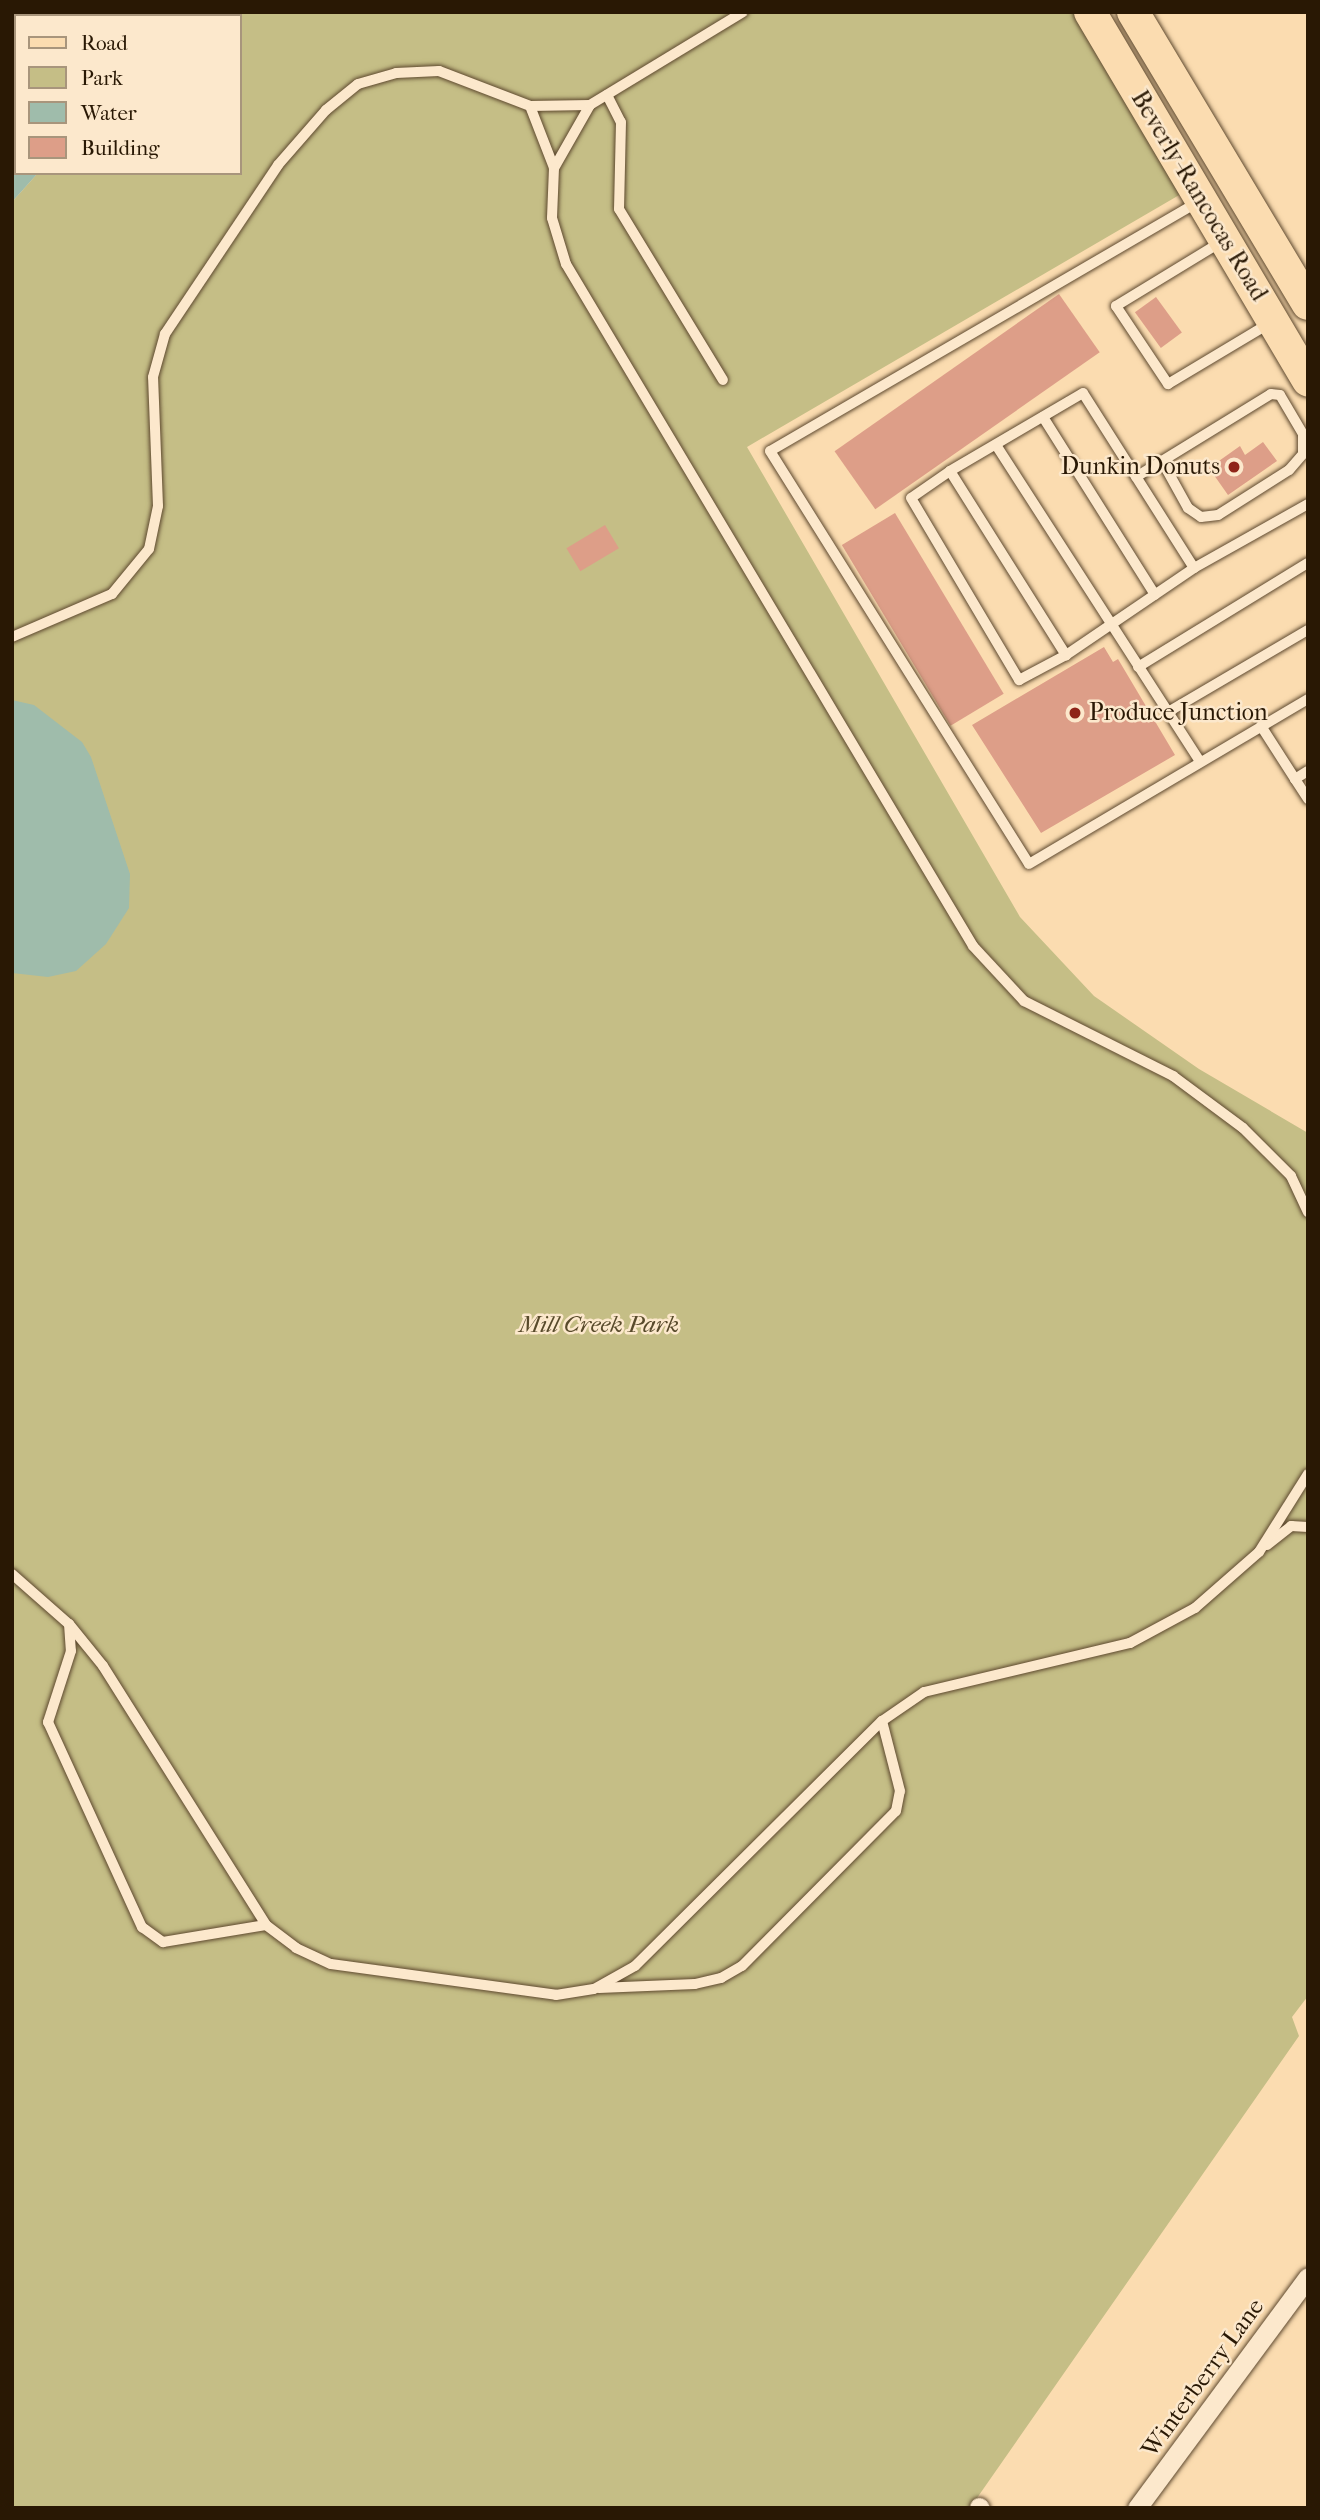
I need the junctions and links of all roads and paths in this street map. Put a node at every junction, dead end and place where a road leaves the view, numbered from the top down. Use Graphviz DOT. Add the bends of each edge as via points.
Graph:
graph roads {
  1 [pos="743,12"];
  2 [pos="1090,12"];
  3 [pos="1133,12"];
  4 [pos="607,95"];
  5 [pos="590,105"];
  6 [pos="530,106"];
  7 [pos="554,168"];
  8 [pos="1201,200"];
  9 [pos="1224,240"];
  10 [pos="1308,304"];
  11 [pos="1273,321"];
  12 [pos="723,380"];
  13 [pos="1308,380"];
  14 [pos="1043,417"];
  15 [pos="996,445"];
  16 [pos="1162,461"];
  17 [pos="950,471"];
  18 [pos="1136,477"];
  19 [pos="1308,504"];
  20 [pos="1308,563"];
  21 [pos="1194,568"];
  22 [pos="1155,595"];
  23 [pos="1111,625"];
  24 [pos="1308,629"];
  25 [pos="12,637"];
  26 [pos="1066,655"];
  27 [pos="1138,667"];
  28 [pos="1308,699"];
  29 [pos="1168,712"];
  30 [pos="1261,726"];
  31 [pos="1200,762"];
  32 [pos="1308,771"];
  33 [pos="1295,779"];
  34 [pos="1308,799"];
  35 [pos="1308,1212"];
  36 [pos="1308,1474"];
  37 [pos="1308,1527"];
  38 [pos="1259,1552"];
  39 [pos="12,1574"];
  40 [pos="69,1624"];
  41 [pos="881,1721"];
  42 [pos="266,1924"];
  43 [pos="594,1989"];
  44 [pos="1308,2277"];
  45 [pos="1137,2508"];
  1 -- 4 [label="lane"];
  2 -- 8 [label="main road, Beverly-Rancocas Road"];
  3 -- 10 [label="main road, Beverly-Rancocas Road"];
  4 -- 5 [label="lane"];
  4 -- 12 [label="lane" via="621,122 619,209"];
  5 -- 6 [label="lane"];
  5 -- 7 [label="lane"];
  6 -- 7 [label="lane"];
  6 -- 25 [label="lane" via="439,71 396,73 358,83 326,110 278,165 164,334 153,377 158,506 149,549 112,594"];
  7 -- 35 [label="lane" via="552,218 566,264 973,946 1024,1001 1173,1076 1243,1128 1291,1176"];
  8 -- 9 [label="main road, Beverly-Rancocas Road"];
  8 -- 31 [label="lane" via="770,451 1029,864"];
  9 -- 11 [label="main road, Beverly-Rancocas Road"];
  9 -- 11 [label="lane" via="1116,306 1168,384"];
  11 -- 13 [label="main road, Beverly-Rancocas Road"];
  14 -- 15 [label="lane"];
  14 -- 18 [label="lane" via="1083,393"];
  14 -- 22 [label="lane"];
  15 -- 17 [label="lane"];
  15 -- 23 [label="lane"];
  16 -- 16 [label="lane" via="1188,508 1201,517 1218,515 1289,470 1303,454 1303,434 1280,395 1271,394"];
  16 -- 18 [label="lane"];
  17 -- 26 [label="lane"];
  17 -- 26 [label="lane" via="911,498 1019,680"];
  18 -- 21 [label="lane"];
  19 -- 21 [label="lane"];
  20 -- 27 [label="lane"];
  21 -- 22 [label="lane"];
  22 -- 23 [label="lane"];
  23 -- 26 [label="lane"];
  23 -- 27 [label="lane"];
  24 -- 29 [label="lane"];
  27 -- 29 [label="lane"];
  28 -- 30 [label="lane"];
  29 -- 31 [label="lane"];
  30 -- 31 [label="lane"];
  30 -- 33 [label="lane"];
  32 -- 33 [label="lane"];
  33 -- 34 [label="lane"];
  36 -- 38 [label="lane"];
  37 -- 38 [label="lane" via="1291,1526"];
  38 -- 41 [label="lane" via="1195,1608 1130,1643 924,1692"];
  39 -- 40 [label="lane"];
  40 -- 42 [label="lane" via="103,1666"];
  40 -- 42 [label="lane" via="71,1651 48,1722 142,1927 163,1942"];
  41 -- 43 [label="lane" via="635,1966"];
  41 -- 43 [label="lane" via="900,1791 896,1811 742,1966 721,1978 695,1984"];
  42 -- 43 [label="lane" via="296,1948 331,1964 556,1995"];
  44 -- 45 [label="street, Winterberry Lane"];
}
